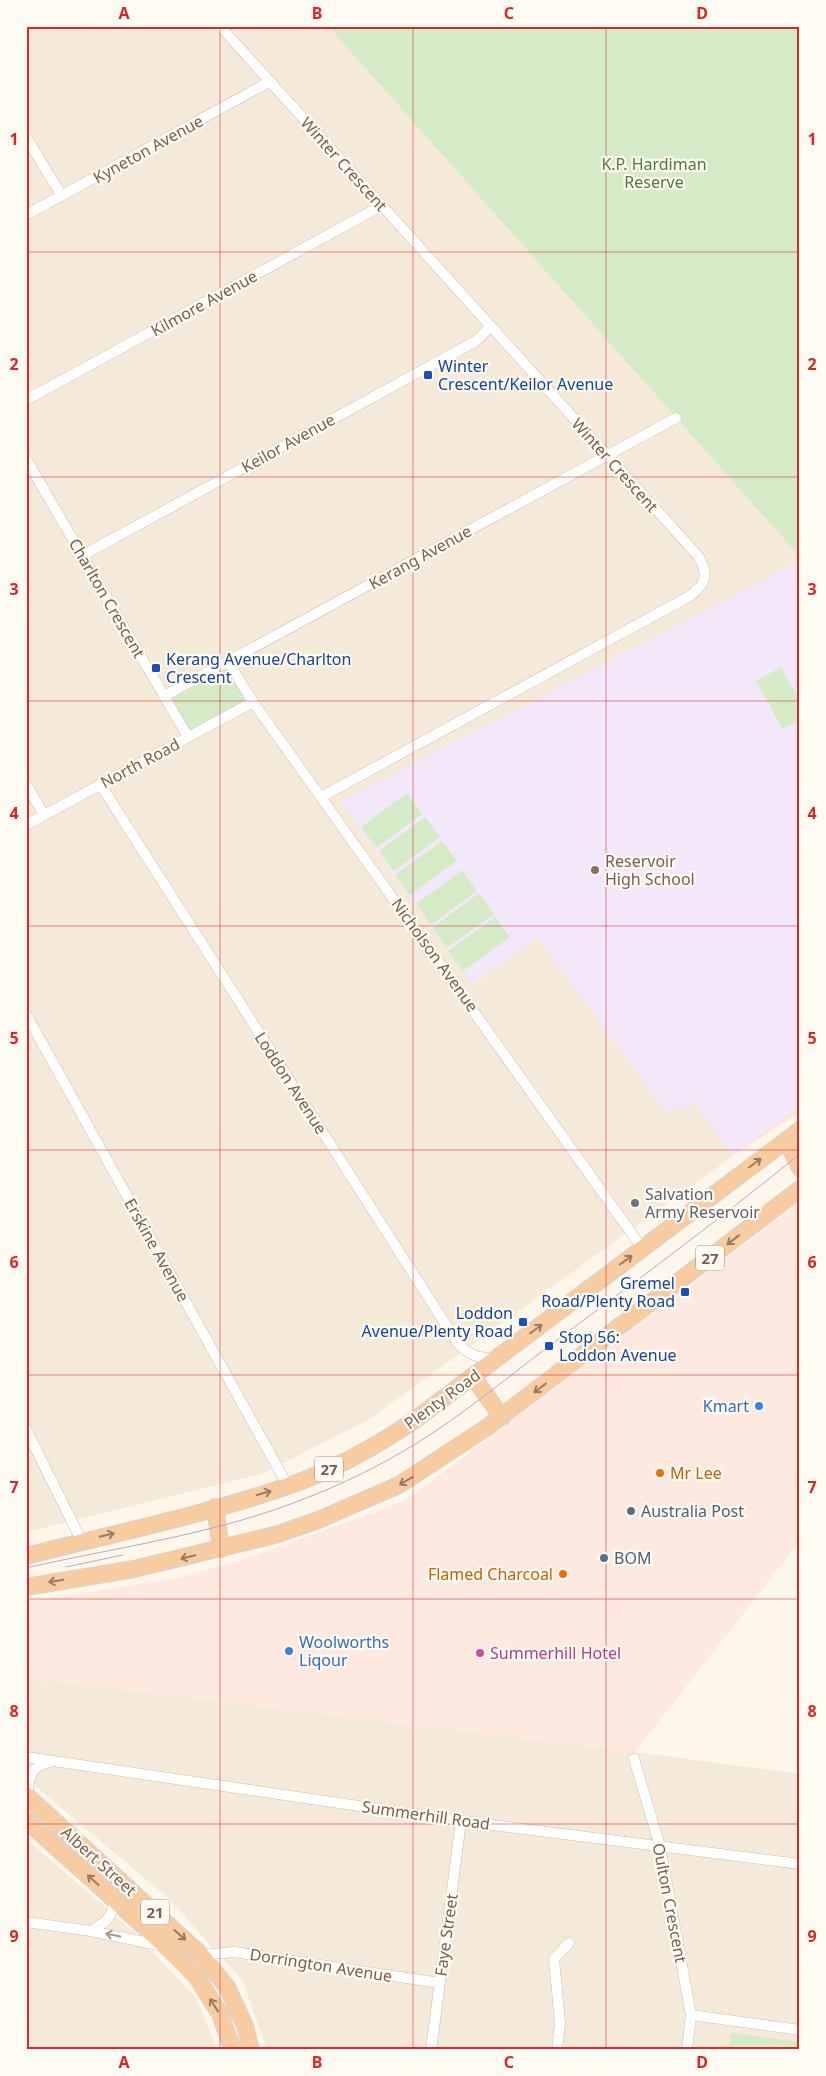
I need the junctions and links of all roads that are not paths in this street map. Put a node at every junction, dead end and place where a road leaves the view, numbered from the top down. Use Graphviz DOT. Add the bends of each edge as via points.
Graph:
graph roads {
  1 [pos="220,26"];
  2 [pos="269,82"];
  3 [pos="26,137"];
  4 [pos="62,196"];
  5 [pos="381,206"];
  6 [pos="26,215"];
  7 [pos="490,327"];
  8 [pos="26,400"];
  9 [pos="676,418"];
  10 [pos="607,456"];
  11 [pos="26,459"];
  12 [pos="83,555"];
  13 [pos="228,662"];
  14 [pos="164,696"];
  15 [pos="253,702"];
  16 [pos="188,737"];
  17 [pos="26,784"];
  18 [pos="100,784"];
  19 [pos="321,797"];
  20 [pos="44,815"];
  21 [pos="26,825"];
  22 [pos="26,1014"];
  23 [pos="800,1130"];
  24 [pos="786,1140"];
  25 [pos="800,1151"];
  26 [pos="800,1168"];
  27 [pos="800,1189"];
  28 [pos="642,1248"];
  29 [pos="498,1358"];
  30 [pos="473,1377"];
  31 [pos="502,1417"];
  32 [pos="26,1429"];
  33 [pos="288,1486"];
  34 [pos="215,1507"];
  35 [pos="82,1542"];
  36 [pos="221,1549"];
  37 [pos="26,1556"];
  38 [pos="26,1587"];
  39 [pos="26,1757"];
  40 [pos="634,1759"];
  41 [pos="52,1762"];
  42 [pos="27,1796"];
  43 [pos="26,1820"];
  44 [pos="461,1821"];
  45 [pos="660,1846"];
  46 [pos="800,1864"];
  47 [pos="114,1899"];
  48 [pos="26,1922"];
  49 [pos="91,1931"];
  50 [pos="569,1943"];
  51 [pos="168,1948"];
  52 [pos="202,1955"];
  53 [pos="440,1983"];
  54 [pos="691,2015"];
  55 [pos="800,2030"];
  56 [pos="233,2050"];
  57 [pos="250,2050"];
  58 [pos="431,2050"];
  59 [pos="557,2050"];
  60 [pos="687,2050"];
  1 -- 2 [label="street, Winter Crescent"];
  2 -- 4 [label="street, Kyneton Avenue"];
  2 -- 5 [label="street, Winter Crescent"];
  3 -- 4 [label="street"];
  4 -- 6 [label="street, Kyneton Avenue"];
  5 -- 7 [label="street, Winter Crescent"];
  5 -- 8 [label="street, Kilmore Avenue"];
  7 -- 10 [label="street, Winter Crescent"];
  7 -- 12 [label="street, Keilor Avenue" via="476,341"];
  9 -- 10 [label="street, Kerang Avenue"];
  10 -- 13 [label="street, Kerang Avenue"];
  10 -- 19 [label="street, Winter Crescent" via="699,558 705,575 698,591"];
  11 -- 12 [label="street, Charlton Crescent"];
  12 -- 14 [label="street, Charlton Crescent"];
  13 -- 14 [label="street, Kerang Avenue"];
  13 -- 15 [label="street, Nicholson Avenue"];
  14 -- 16 [label="street, Charlton Crescent"];
  15 -- 16 [label="street, North Road"];
  15 -- 19 [label="street, Nicholson Avenue"];
  16 -- 18 [label="street, North Road"];
  17 -- 20 [label="street"];
  18 -- 20 [label="street, North Road"];
  18 -- 29 [label="street, Loddon Avenue" via="455,1339 474,1356"];
  19 -- 28 [label="street, Nicholson Avenue"];
  20 -- 21 [label="street, North Road"];
  22 -- 33 [label="street, Erskine Avenue"];
  23 -- 24 [label="highway, Plenty Road / 27"];
  24 -- 25 [label="highway"];
  24 -- 26 [label="highway"];
  28 -- 24 [label="highway, Plenty Road / 27, one-way"];
  27 -- 31 [label="highway, 27, one-way"];
  29 -- 28 [label="highway, Plenty Road / 27, one-way"];
  29 -- 30 [label="highway, Plenty Road / 27"];
  30 -- 31 [label="highway"];
  30 -- 33 [label="highway, Plenty Road / 27" via="376,1446"];
  31 -- 36 [label="highway, 27, one-way" via="399,1485 316,1521"];
  32 -- 35 [label="street"];
  34 -- 33 [label="highway, Plenty Road / 27, one-way"];
  35 -- 34 [label="highway, Plenty Road / 27, one-way"];
  34 -- 36 [label="highway"];
  35 -- 37 [label="highway, Plenty Road / 27"];
  36 -- 38 [label="highway, 27, one-way" via="134,1569"];
  39 -- 41 [label="street, Summerhill Road"];
  40 -- 45 [label="street, Oulton Crescent"];
  41 -- 42 [label="street" via="39,1765 33,1772"];
  41 -- 44 [label="street, Summerhill Road"];
  42 -- 52 [label="highway, Albert Street / 21, one-way"];
  47 -- 43 [label="highway, Albert Street / 21, one-way"];
  44 -- 45 [label="street, Summerhill Road"];
  44 -- 53 [label="street, Faye Street"];
  45 -- 46 [label="street, Summerhill Road"];
  45 -- 54 [label="street, Oulton Crescent"];
  47 -- 49 [label="street" via="107,1921"];
  47 -- 51 [label="highway, Albert Street / 21"];
  48 -- 49 [label="street"];
  51 -- 49 [label="street, one-way"];
  50 -- 59 [label="street" via="554,1959 560,2023"];
  56 -- 51 [label="highway, Albert Street / 21, one-way" via="220,2014 196,1976"];
  52 -- 53 [label="street, Dorrington Avenue" via="234,1952"];
  52 -- 57 [label="highway, Albert Street / 21" via="227,1987 245,2026"];
  53 -- 58 [label="street, Faye Street"];
  54 -- 55 [label="street"];
  54 -- 60 [label="street, Oulton Crescent"];
}
